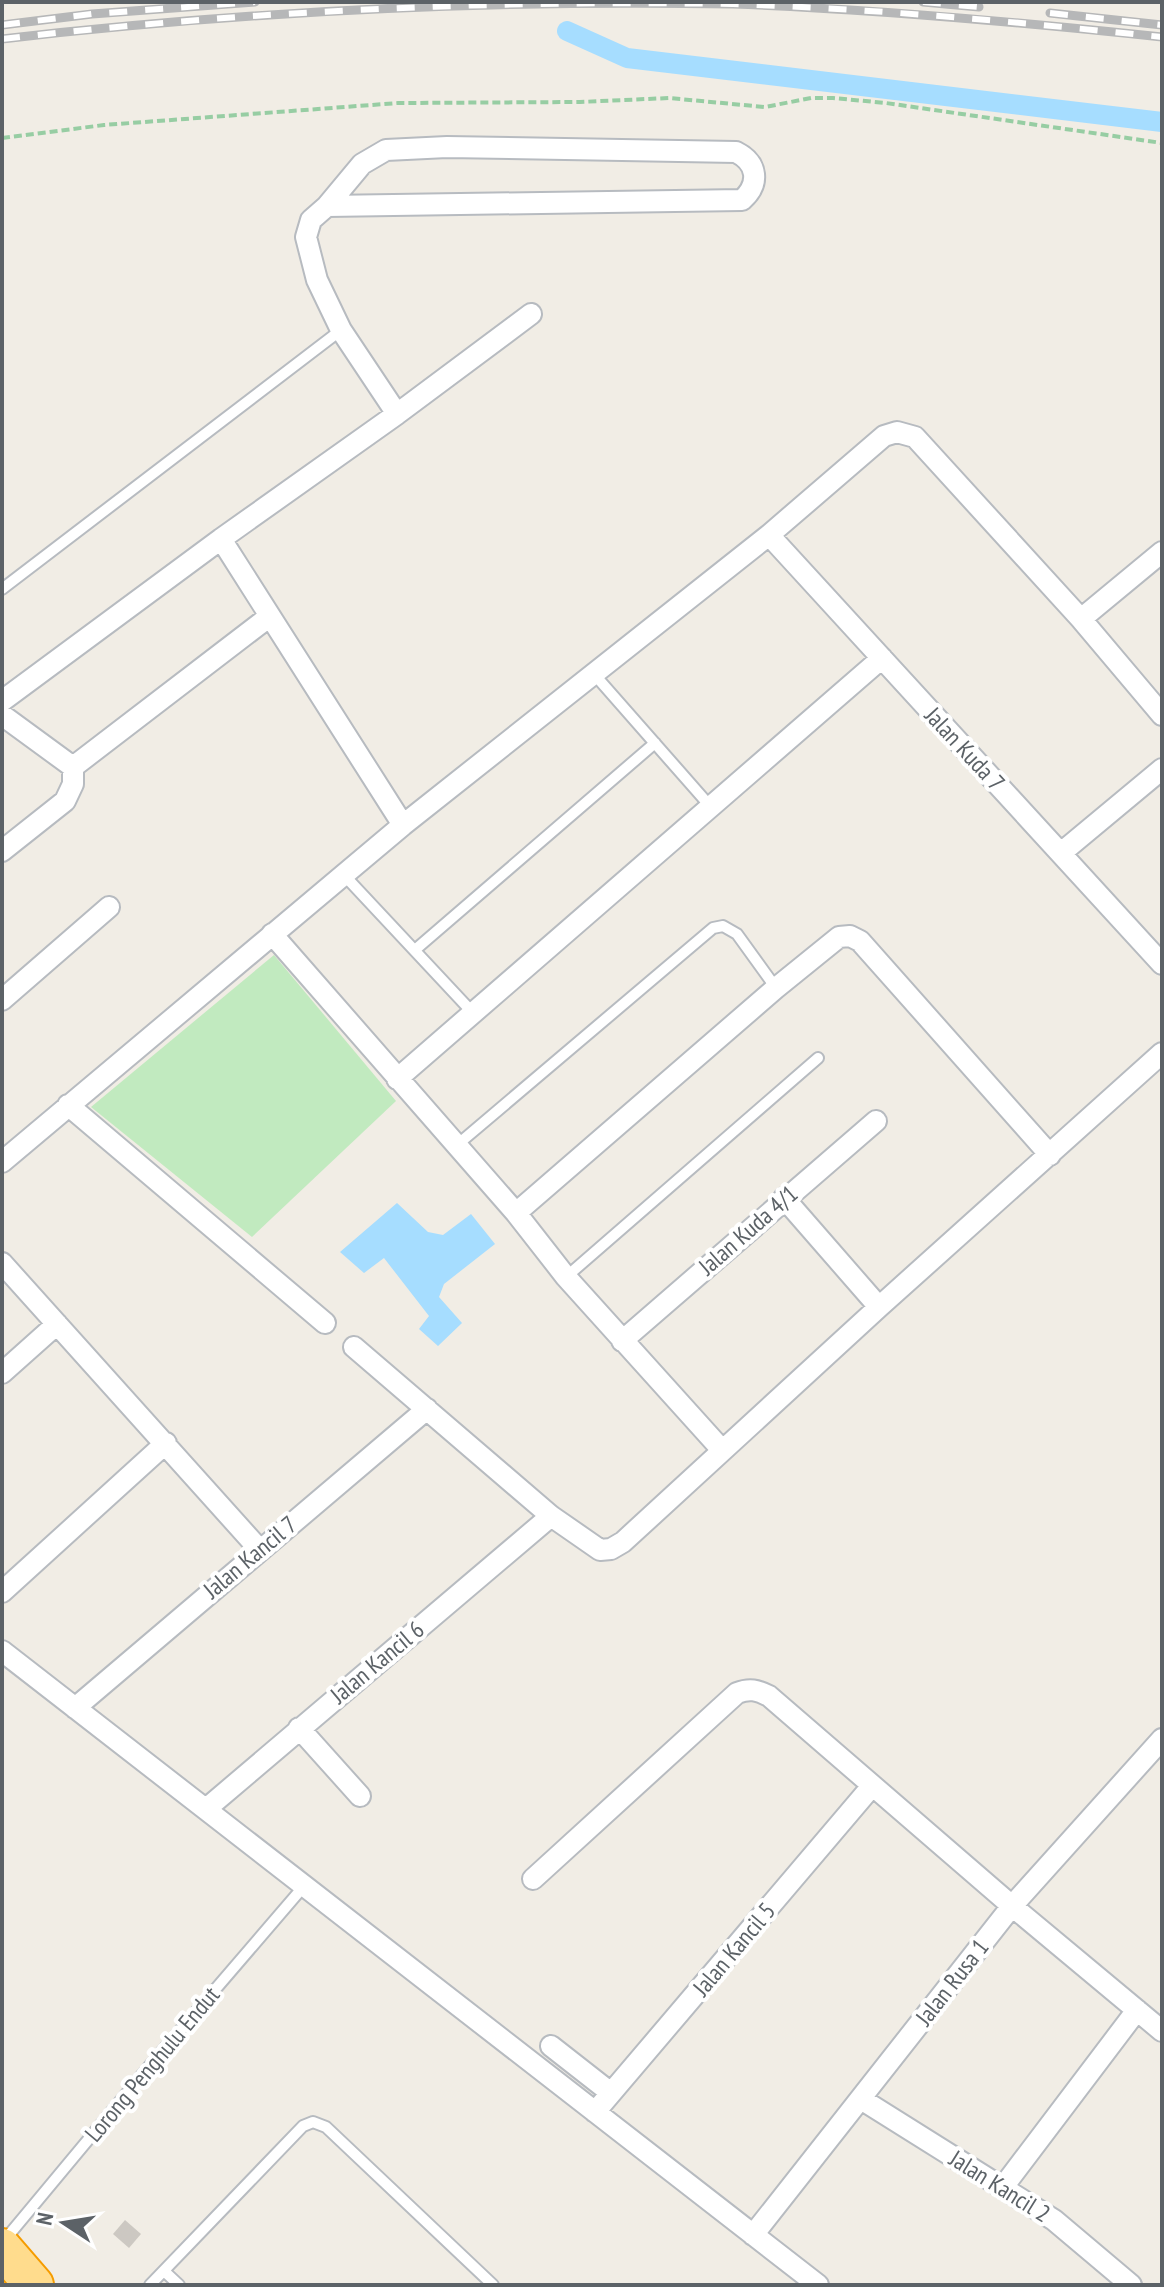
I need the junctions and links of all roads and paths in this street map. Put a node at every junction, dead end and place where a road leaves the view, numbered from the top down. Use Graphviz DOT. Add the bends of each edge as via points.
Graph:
graph roads {
  1 [pos="2,138"];
  2 [pos="1162,143"];
  3 [pos="327,206"];
  4 [pos="531,314"];
  5 [pos="341,330"];
  6 [pos="397,414"];
  7 [pos="769,535"];
  8 [pos="221,539"];
  9 [pos="1162,552"];
  10 [pos="2,589"];
  11 [pos="270,616"];
  12 [pos="1081,619"];
  13 [pos="882,658"];
  14 [pos="594,674"];
  15 [pos="2,701"];
  16 [pos="2,715"];
  17 [pos="1162,715"];
  18 [pos="655,743"];
  19 [pos="73,767"];
  20 [pos="1162,769"];
  21 [pos="710,806"];
  22 [pos="403,825"];
  23 [pos="2,851"];
  24 [pos="1061,853"];
  25 [pos="344,875"];
  26 [pos="109,907"];
  27 [pos="272,934"];
  28 [pos="416,949"];
  29 [pos="1162,964"];
  30 [pos="776,988"];
  31 [pos="2,1000"];
  32 [pos="474,1014"];
  33 [pos="1162,1053"];
  34 [pos="818,1058"];
  35 [pos="397,1079"];
  36 [pos="68,1105"];
  37 [pos="876,1121"];
  38 [pos="457,1145"];
  39 [pos="1050,1155"];
  40 [pos="2,1162"];
  41 [pos="784,1198"];
  42 [pos="516,1213"];
  43 [pos="2,1263"];
  44 [pos="566,1277"];
  45 [pos="879,1307"];
  46 [pos="325,1323"];
  47 [pos="57,1324"];
  48 [pos="622,1341"];
  49 [pos="354,1347"];
  50 [pos="2,1373"];
  51 [pos="427,1409"];
  52 [pos="166,1443"];
  53 [pos="722,1450"];
  54 [pos="551,1516"];
  55 [pos="259,1549"];
  56 [pos="2,1592"];
  57 [pos="2,1651"];
  58 [pos="75,1708"];
  59 [pos="299,1728"];
  60 [pos="1162,1739"];
  61 [pos="872,1786"];
  62 [pos="360,1796"];
  63 [pos="206,1809"];
  64 [pos="533,1879"];
  65 [pos="304,1886"];
  66 [pos="1012,1906"];
  67 [pos="1137,2010"];
  68 [pos="1162,2031"];
  69 [pos="551,2046"];
  70 [pos="611,2093"];
  71 [pos="861,2099"];
  72 [pos="595,2112"];
  73 [pos="1003,2187"];
  74 [pos="753,2235"];
  75 [pos="2,2246"];
  76 [pos="164,2271"];
  77 [pos="34,2285"];
  78 [pos="150,2285"];
  79 [pos="179,2285"];
  80 [pos="493,2285"];
  81 [pos="818,2285"];
  82 [pos="1131,2285"];
  1 -- 2 [label="path" via="398,103 698,98 765,107 833,98"];
  3 -- 3 [label="street" via="742,200 749,194 754,172 748,158 736,152 386,150 362,164"];
  3 -- 5 [label="street" via="311,220 306,237 317,280"];
  4 -- 6 [label="street"];
  5 -- 6 [label="street"];
  5 -- 10 [label="lane"];
  6 -- 8 [label="street"];
  7 -- 12 [label="street" via="884,436 897,432 915,437"];
  7 -- 13 [label="street, Jalan Kuda 7"];
  7 -- 14 [label="street"];
  8 -- 11 [label="street"];
  8 -- 15 [label="street"];
  9 -- 12 [label="street"];
  11 -- 19 [label="street"];
  11 -- 22 [label="street"];
  12 -- 17 [label="street"];
  13 -- 21 [label="street"];
  13 -- 24 [label="street, Jalan Kuda 7"];
  14 -- 18 [label="lane"];
  14 -- 22 [label="street"];
  16 -- 19 [label="street"];
  18 -- 21 [label="lane"];
  18 -- 28 [label="lane"];
  19 -- 23 [label="street" via="65,801"];
  20 -- 24 [label="street"];
  21 -- 32 [label="street"];
  22 -- 25 [label="street"];
  24 -- 29 [label="street, Jalan Kuda 7"];
  25 -- 27 [label="street"];
  25 -- 28 [label="lane"];
  26 -- 31 [label="street"];
  27 -- 35 [label="street"];
  27 -- 36 [label="street"];
  28 -- 32 [label="lane"];
  30 -- 38 [label="lane" via="737,934 723,926 713,928"];
  30 -- 39 [label="street" via="839,937 860,941"];
  30 -- 42 [label="street"];
  32 -- 35 [label="street"];
  33 -- 39 [label="street"];
  34 -- 44 [label="lane"];
  35 -- 38 [label="street"];
  36 -- 40 [label="street"];
  36 -- 46 [label="street"];
  37 -- 41 [label="street, Jalan Kuda 4/1"];
  38 -- 42 [label="street"];
  39 -- 45 [label="street"];
  41 -- 45 [label="street"];
  41 -- 48 [label="street, Jalan Kuda 4/1"];
  42 -- 44 [label="street"];
  43 -- 47 [label="street"];
  44 -- 48 [label="street"];
  45 -- 53 [label="street"];
  47 -- 50 [label="street"];
  47 -- 52 [label="street"];
  48 -- 53 [label="street"];
  49 -- 51 [label="street"];
  51 -- 54 [label="street"];
  51 -- 55 [label="street, Jalan Kancil 7"];
  52 -- 55 [label="street"];
  52 -- 56 [label="street"];
  53 -- 54 [label="street" via="611,1549 600,1550"];
  54 -- 59 [label="street, Jalan Kancil 6"];
  55 -- 58 [label="street, Jalan Kancil 7"];
  57 -- 58 [label="street"];
  58 -- 63 [label="street"];
  59 -- 62 [label="street"];
  59 -- 63 [label="street, Jalan Kancil 6"];
  60 -- 66 [label="street, Jalan Rusa 1"];
  61 -- 64 [label="street" via="769,1696 747,1689"];
  61 -- 66 [label="street"];
  61 -- 70 [label="street, Jalan Kancil 5"];
  63 -- 65 [label="street"];
  65 -- 72 [label="street"];
  65 -- 75 [label="lane, Lorong Penghulu Endut"];
  66 -- 67 [label="street"];
  66 -- 71 [label="street, Jalan Rusa 1"];
  67 -- 68 [label="street"];
  67 -- 73 [label="street"];
  69 -- 70 [label="street"];
  70 -- 72 [label="street, Jalan Kancil 5"];
  71 -- 73 [label="street, Jalan Kancil 2"];
  71 -- 74 [label="street, Jalan Rusa 1"];
  72 -- 74 [label="street"];
  73 -- 82 [label="street, Jalan Kancil 2" via="1054,2220"];
  74 -- 81 [label="street"];
  75 -- 77 [label="highway"];
  76 -- 78 [label="lane"];
  76 -- 79 [label="lane"];
  76 -- 80 [label="lane" via="303,2126 313,2122 326,2127"];
}
